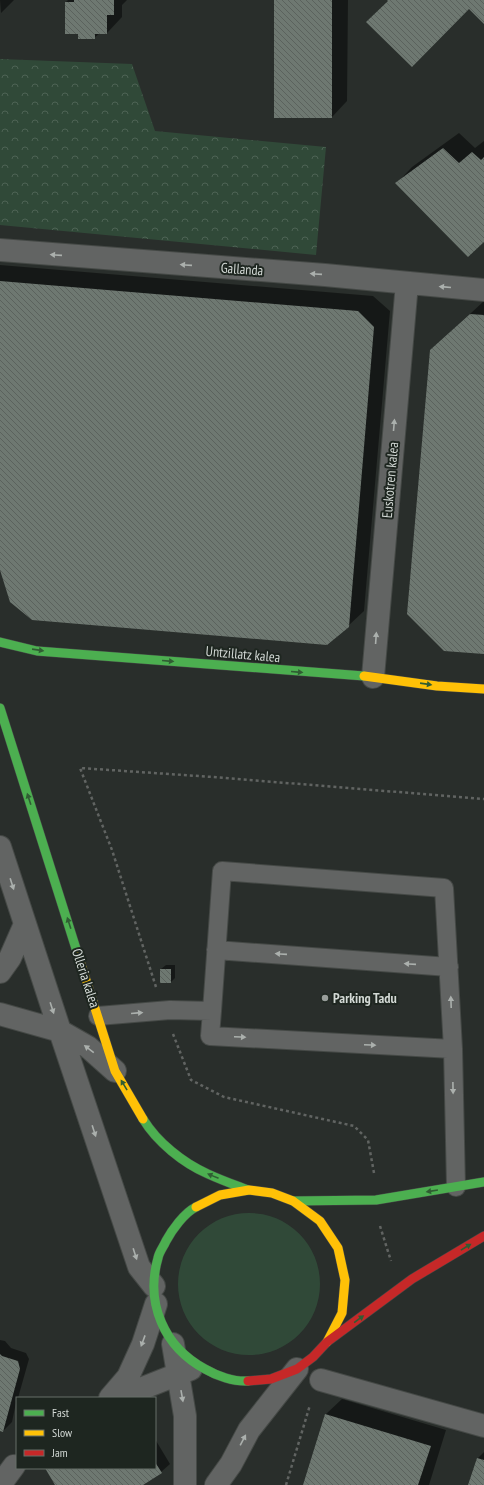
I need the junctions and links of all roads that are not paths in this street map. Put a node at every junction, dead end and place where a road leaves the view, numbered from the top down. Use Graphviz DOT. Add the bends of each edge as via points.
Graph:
graph roads {
  1 [pos="0,250"];
  2 [pos="407,283"];
  3 [pos="484,290"];
  4 [pos="0,642"];
  5 [pos="373,677"];
  6 [pos="484,689"];
  7 [pos="0,708"];
  8 [pos="0,847"];
  9 [pos="25,924"];
  10 [pos="216,950"];
  11 [pos="449,967"];
  12 [pos="0,972"];
  13 [pos="212,1011"];
  14 [pos="0,1014"];
  15 [pos="98,1016"];
  16 [pos="60,1031"];
  17 [pos="452,1049"];
  18 [pos="115,1071"];
  19 [pos="484,1182"];
  20 [pos="456,1187"];
  21 [pos="249,1190"];
  22 [pos="293,1201"];
  23 [pos="484,1236"];
  24 [pos="155,1295"];
  25 [pos="327,1342"];
  26 [pos="173,1344"];
  27 [pos="198,1366"];
  28 [pos="297,1369"];
  29 [pos="178,1374"];
  30 [pos="321,1380"];
  31 [pos="111,1397"];
  32 [pos="120,1397"];
  33 [pos="484,1426"];
  34 [pos="231,1464"];
  35 [pos="10,1467"];
  36 [pos="0,1485"];
  37 [pos="185,1485"];
  38 [pos="216,1485"];
  39 [pos="237,1485"];
  2 -- 1 [label="street, Gallanda, one-way"];
  3 -- 2 [label="street, Gallanda, one-way"];
  5 -- 2 [label="street, Euskotren kalea, one-way"];
  4 -- 5 [label="street, Untzillatz kalea, one-way" via="37,650"];
  5 -- 6 [label="street, Untzillatz kalea, one-way" via="437,686"];
  15 -- 7 [label="street, Olleria kalea, one-way"];
  8 -- 9 [label="street, one-way"];
  9 -- 12 [label="street" via="10,958"];
  9 -- 16 [label="street, one-way"];
  11 -- 10 [label="lane, one-way"];
  10 -- 11 [label="lane" via="222,871 254,873 444,888"];
  10 -- 13 [label="lane"];
  17 -- 11 [label="lane, one-way"];
  15 -- 13 [label="lane, one-way" via="164,1010"];
  13 -- 17 [label="lane, one-way" via="210,1036"];
  14 -- 16 [label="street"];
  15 -- 18 [label="street, Olleria kalea"];
  18 -- 16 [label="street, one-way" via="88,1047"];
  16 -- 24 [label="street, one-way" via="139,1267"];
  17 -- 20 [label="lane, one-way"];
  21 -- 18 [label="street, Olleria kalea, one-way" via="207,1174 172,1152 150,1128"];
  19 -- 20 [label="street"];
  20 -- 22 [label="street, one-way" via="376,1200"];
  21 -- 22 [label="street" via="272,1193"];
  21 -- 24 [label="street" via="220,1195 193,1209 172,1230 158,1257"];
  22 -- 25 [label="street" via="320,1221 338,1248 345,1280 342,1313"];
  25 -- 23 [label="street, one-way" via="412,1279"];
  24 -- 26 [label="street" via="157,1311"];
  24 -- 31 [label="street, one-way" via="143,1344 128,1377"];
  25 -- 28 [label="street"];
  26 -- 27 [label="street"];
  26 -- 29 [label="street"];
  27 -- 28 [label="street" via="217,1376 244,1381 271,1379"];
  27 -- 29 [label="street"];
  34 -- 28 [label="street, one-way" via="248,1430"];
  29 -- 32 [label="street"];
  29 -- 37 [label="street, one-way" via="186,1416"];
  30 -- 33 [label="street"];
  34 -- 38 [label="street"];
  34 -- 39 [label="street"];
  35 -- 36 [label="street"];
}
